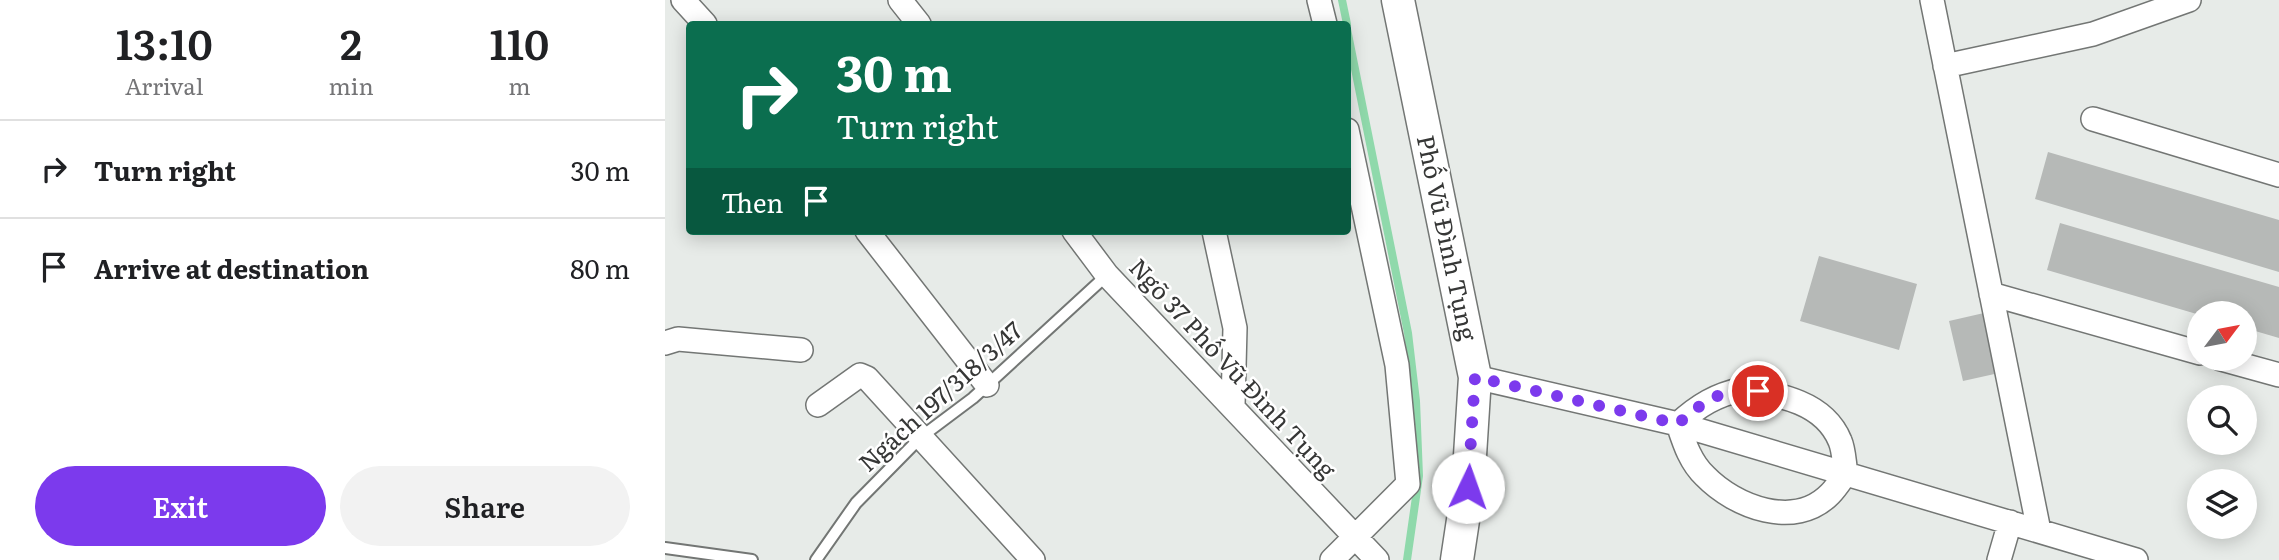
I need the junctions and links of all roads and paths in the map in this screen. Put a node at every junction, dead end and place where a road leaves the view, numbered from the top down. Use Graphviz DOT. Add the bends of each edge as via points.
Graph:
graph roads {
  1 [pos="683,0"];
  2 [pos="901,0"];
  3 [pos="1319,0"];
  4 [pos="1398,0"];
  5 [pos="2189,0"];
  6 [pos="1937,6"];
  7 [pos="702,21"];
  8 [pos="917,21"];
  9 [pos="1324,21"];
  10 [pos="1945,66"];
  11 [pos="2093,119"];
  12 [pos="1351,149"];
  13 [pos="2279,175"];
  14 [pos="870,235"];
  15 [pos="1077,235"];
  16 [pos="1215,235"];
  17 [pos="1107,275"];
  18 [pos="1991,294"];
  19 [pos="665,344"];
  20 [pos="2187,349"];
  21 [pos="801,350"];
  22 [pos="2257,369"];
  23 [pos="2279,375"];
  24 [pos="1475,377"];
  25 [pos="987,385"];
  26 [pos="818,405"];
  27 [pos="1233,405"];
  28 [pos="1678,424"];
  29 [pos="921,437"];
  30 [pos="1846,473"];
  31 [pos="2010,522"];
  32 [pos="2039,531"];
  33 [pos="1355,540"];
  34 [pos="665,548"];
  35 [pos="2060,549"];
  36 [pos="753,560"];
  37 [pos="816,560"];
  38 [pos="1033,560"];
  39 [pos="1332,560"];
  40 [pos="1377,560"];
  41 [pos="1457,560"];
  42 [pos="1999,560"];
  43 [pos="2136,560"];
  1 -- 7 [label="street"];
  2 -- 8 [label="street"];
  3 -- 9 [label="street"];
  4 -- 24 [label="street, Phố Vũ Đình Tụng"];
  5 -- 10 [label="street" via="2093,34"];
  6 -- 10 [label="street"];
  10 -- 18 [label="street"];
  11 -- 13 [label="street"];
  12 -- 33 [label="street" via="1397,365 1408,484"];
  14 -- 25 [label="street"];
  15 -- 17 [label="street, Ngõ 37 Phố Vũ Đình Tụng"];
  16 -- 27 [label="street" via="1235,328"];
  17 -- 25 [label="lane, Ngách 197/318/3/47"];
  17 -- 27 [label="street, Ngõ 37 Phố Vũ Đình Tụng"];
  18 -- 20 [label="street"];
  18 -- 32 [label="street"];
  19 -- 21 [label="street" via="678,340"];
  22 -- 23 [label="street"];
  24 -- 28 [label="street"];
  24 -- 41 [label="street, Phố Vũ Đình Tụng" via="1468,487"];
  25 -- 29 [label="lane, Ngách 197/318/3/47"];
  26 -- 29 [label="street" via="864,376"];
  27 -- 33 [label="street, Ngõ 37 Phố Vũ Đình Tụng"];
  28 -- 30 [label="street"];
  28 -- 30 [label="street" via="1719,394 1744,388 1772,393 1803,403 1824,417 1841,441"];
  28 -- 30 [label="street" via="1687,451 1703,475 1726,494 1753,507 1783,513 1809,507 1829,496"];
  29 -- 37 [label="lane, Ngách 197/318/3/47" via="856,503"];
  29 -- 38 [label="street"];
  30 -- 31 [label="street"];
  31 -- 32 [label="street"];
  31 -- 42 [label="street"];
  32 -- 35 [label="street"];
  33 -- 39 [label="street"];
  33 -- 40 [label="street, Ngõ 37 Phố Vũ Đình Tụng"];
  34 -- 36 [label="lane"];
  35 -- 43 [label="street"];
}
